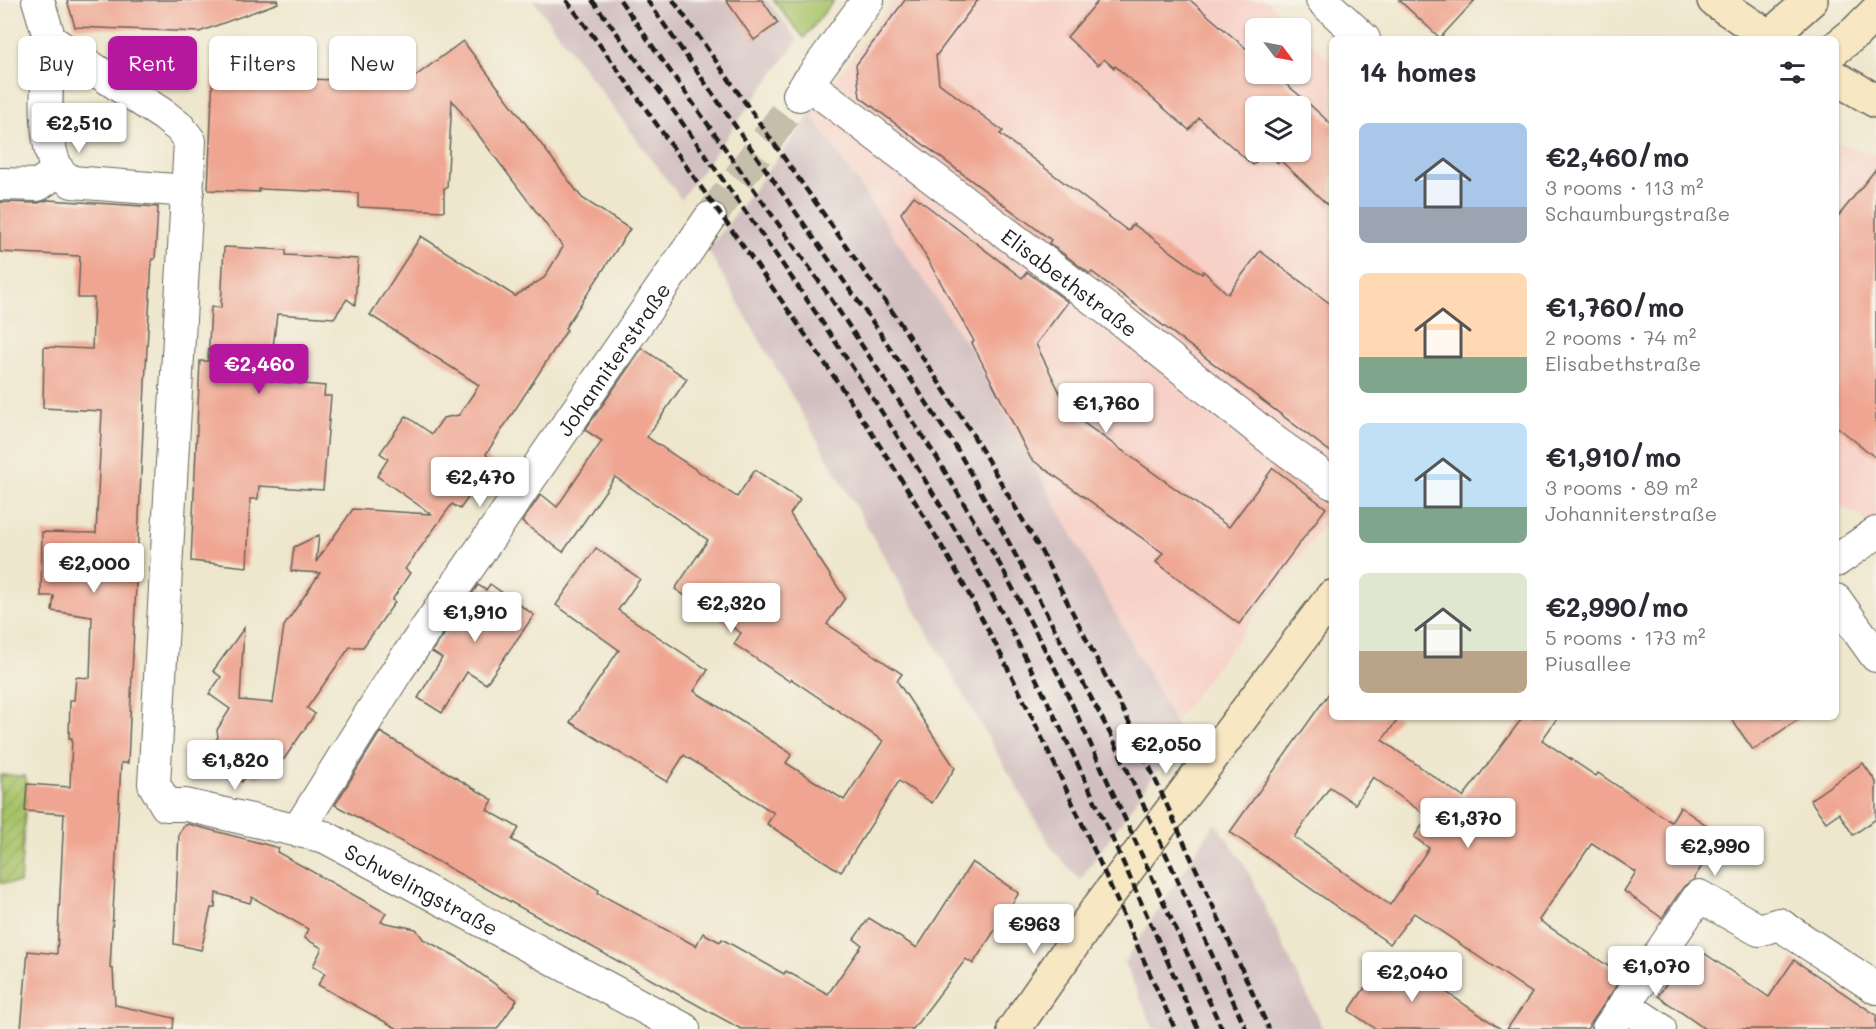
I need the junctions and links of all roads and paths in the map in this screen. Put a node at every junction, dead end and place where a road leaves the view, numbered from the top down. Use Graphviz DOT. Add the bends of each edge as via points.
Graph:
graph roads {
  1 [pos="38,0"];
  2 [pos="868,0"];
  3 [pos="1322,0"];
  4 [pos="1714,0"];
  5 [pos="1811,0"];
  6 [pos="1876,12"];
  7 [pos="49,36"];
  8 [pos="1361,36"];
  9 [pos="1766,36"];
  10 [pos="1771,36"];
  11 [pos="1839,46"];
  12 [pos="96,70"];
  13 [pos="1839,80"];
  14 [pos="48,90"];
  15 [pos="1876,101"];
  16 [pos="58,171"];
  17 [pos="0,184"];
  18 [pos="188,191"];
  19 [pos="710,218"];
  20 [pos="1329,481"];
  21 [pos="1876,533"];
  22 [pos="1839,559"];
  23 [pos="1329,601"];
  24 [pos="1839,604"];
  25 [pos="1876,656"];
  26 [pos="298,830"];
  27 [pos="1876,988"];
  28 [pos="1616,1017"];
  29 [pos="684,1029"];
  30 [pos="1014,1029"];
  31 [pos="1660,1029"];
  1 -- 7 [label="street"];
  2 -- 20 [label="street, Elisabethstraße" via="803,89 1112,314"];
  3 -- 8 [label="street"];
  4 -- 9 [label="main road"];
  5 -- 10 [label="main road"];
  6 -- 11 [label="main road"];
  12 -- 18 [label="street" via="165,116 190,141"];
  13 -- 15 [label="main road"];
  14 -- 16 [label="street" via="48,139"];
  16 -- 17 [label="street" via="38,185"];
  16 -- 18 [label="street" via="72,182"];
  18 -- 26 [label="street, Schwelingstraße" via="154,784 166,805 186,805"];
  19 -- 26 [label="street, Johanniterstraße" via="397,671"];
  21 -- 22 [label="street"];
  23 -- 30 [label="main road" via="1095,911"];
  24 -- 25 [label="street"];
  26 -- 29 [label="street, Schwelingstraße" via="325,837"];
  27 -- 28 [label="street" via="1779,924 1759,930 1699,896"];
  28 -- 31 [label="street"];
}
